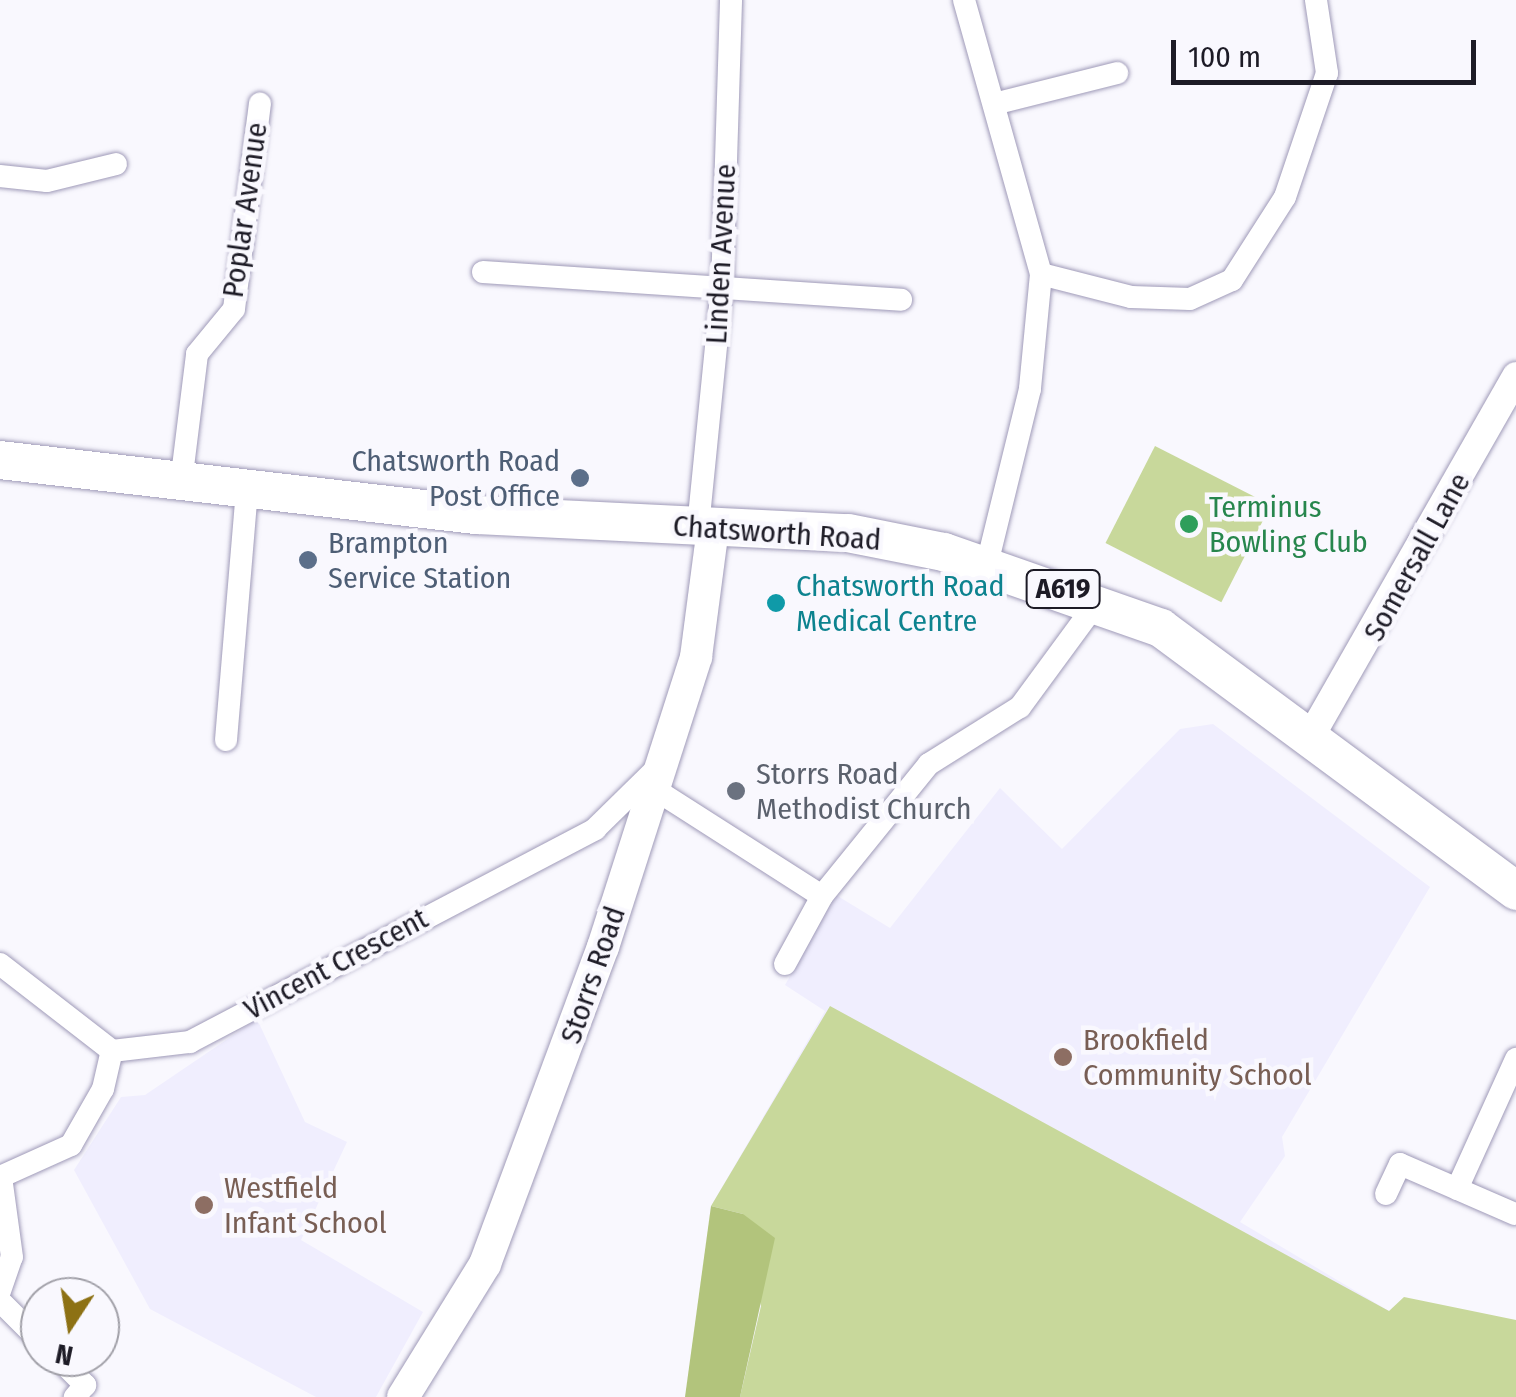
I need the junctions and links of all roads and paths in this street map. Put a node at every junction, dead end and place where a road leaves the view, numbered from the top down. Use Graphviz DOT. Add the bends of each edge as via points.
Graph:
graph roads {
  1 [pos="731,0"];
  2 [pos="964,0"];
  3 [pos="1316,0"];
  4 [pos="1117,73"];
  5 [pos="260,104"];
  6 [pos="994,104"];
  7 [pos="116,164"];
  8 [pos="0,176"];
  9 [pos="483,272"];
  10 [pos="1041,274"];
  11 [pos="722,288"];
  12 [pos="901,300"];
  13 [pos="1516,376"];
  14 [pos="0,460"];
  15 [pos="181,484"];
  16 [pos="247,492"];
  17 [pos="706,517"];
  18 [pos="986,564"];
  19 [pos="1098,601"];
  20 [pos="1312,734"];
  21 [pos="226,740"];
  22 [pos="660,776"];
  23 [pos="1516,891"];
  24 [pos="822,896"];
  25 [pos="0,964"];
  26 [pos="785,964"];
  27 [pos="112,1052"];
  28 [pos="1516,1059"];
  29 [pos="1,1177"];
  30 [pos="1457,1189"];
  31 [pos="1386,1194"];
  32 [pos="1515,1214"];
  33 [pos="0,1291"];
  34 [pos="0,1301"];
  35 [pos="20,1320"];
  36 [pos="77,1377"];
  37 [pos="75,1397"];
  38 [pos="402,1397"];
  1 -- 11 [label="street, Linden Avenue"];
  2 -- 6 [label="street"];
  3 -- 10 [label="street" via="1327,73 1284,197 1232,280 1190,299 1131,296"];
  4 -- 6 [label="street"];
  5 -- 15 [label="street, Poplar Avenue" via="234,308 197,354"];
  6 -- 10 [label="street"];
  7 -- 8 [label="street" via="47,181"];
  9 -- 11 [label="street"];
  10 -- 18 [label="street" via="1030,389"];
  11 -- 12 [label="street"];
  11 -- 17 [label="street, Linden Avenue"];
  13 -- 20 [label="street, Somersall Lane"];
  14 -- 15 [label="highway, Chatsworth Road / A619"];
  15 -- 16 [label="highway, Chatsworth Road / A619"];
  16 -- 17 [label="highway, Chatsworth Road / A619"];
  16 -- 21 [label="street"];
  17 -- 18 [label="highway, Chatsworth Road / A619" via="848,533"];
  17 -- 22 [label="main road, Storrs Road" via="698,646"];
  18 -- 19 [label="highway, Chatsworth Road / A619"];
  19 -- 20 [label="highway, Chatsworth Road / A619" via="1161,628"];
  19 -- 24 [label="street" via="1020,707 928,764"];
  20 -- 23 [label="highway, Chatsworth Road / A619"];
  22 -- 24 [label="street"];
  22 -- 27 [label="street, Vincent Crescent" via="596,828 190,1042"];
  22 -- 38 [label="main road, Storrs Road" via="514,1197 485,1264"];
  24 -- 26 [label="street"];
  25 -- 27 [label="street"];
  27 -- 29 [label="street" via="103,1089 71,1145"];
  28 -- 30 [label="street"];
  29 -- 33 [label="street" via="12,1256"];
  30 -- 31 [label="street" via="1400,1164"];
  30 -- 32 [label="street"];
  34 -- 35 [label="street"];
  36 -- 37 [label="street" via="85,1385"];
}
